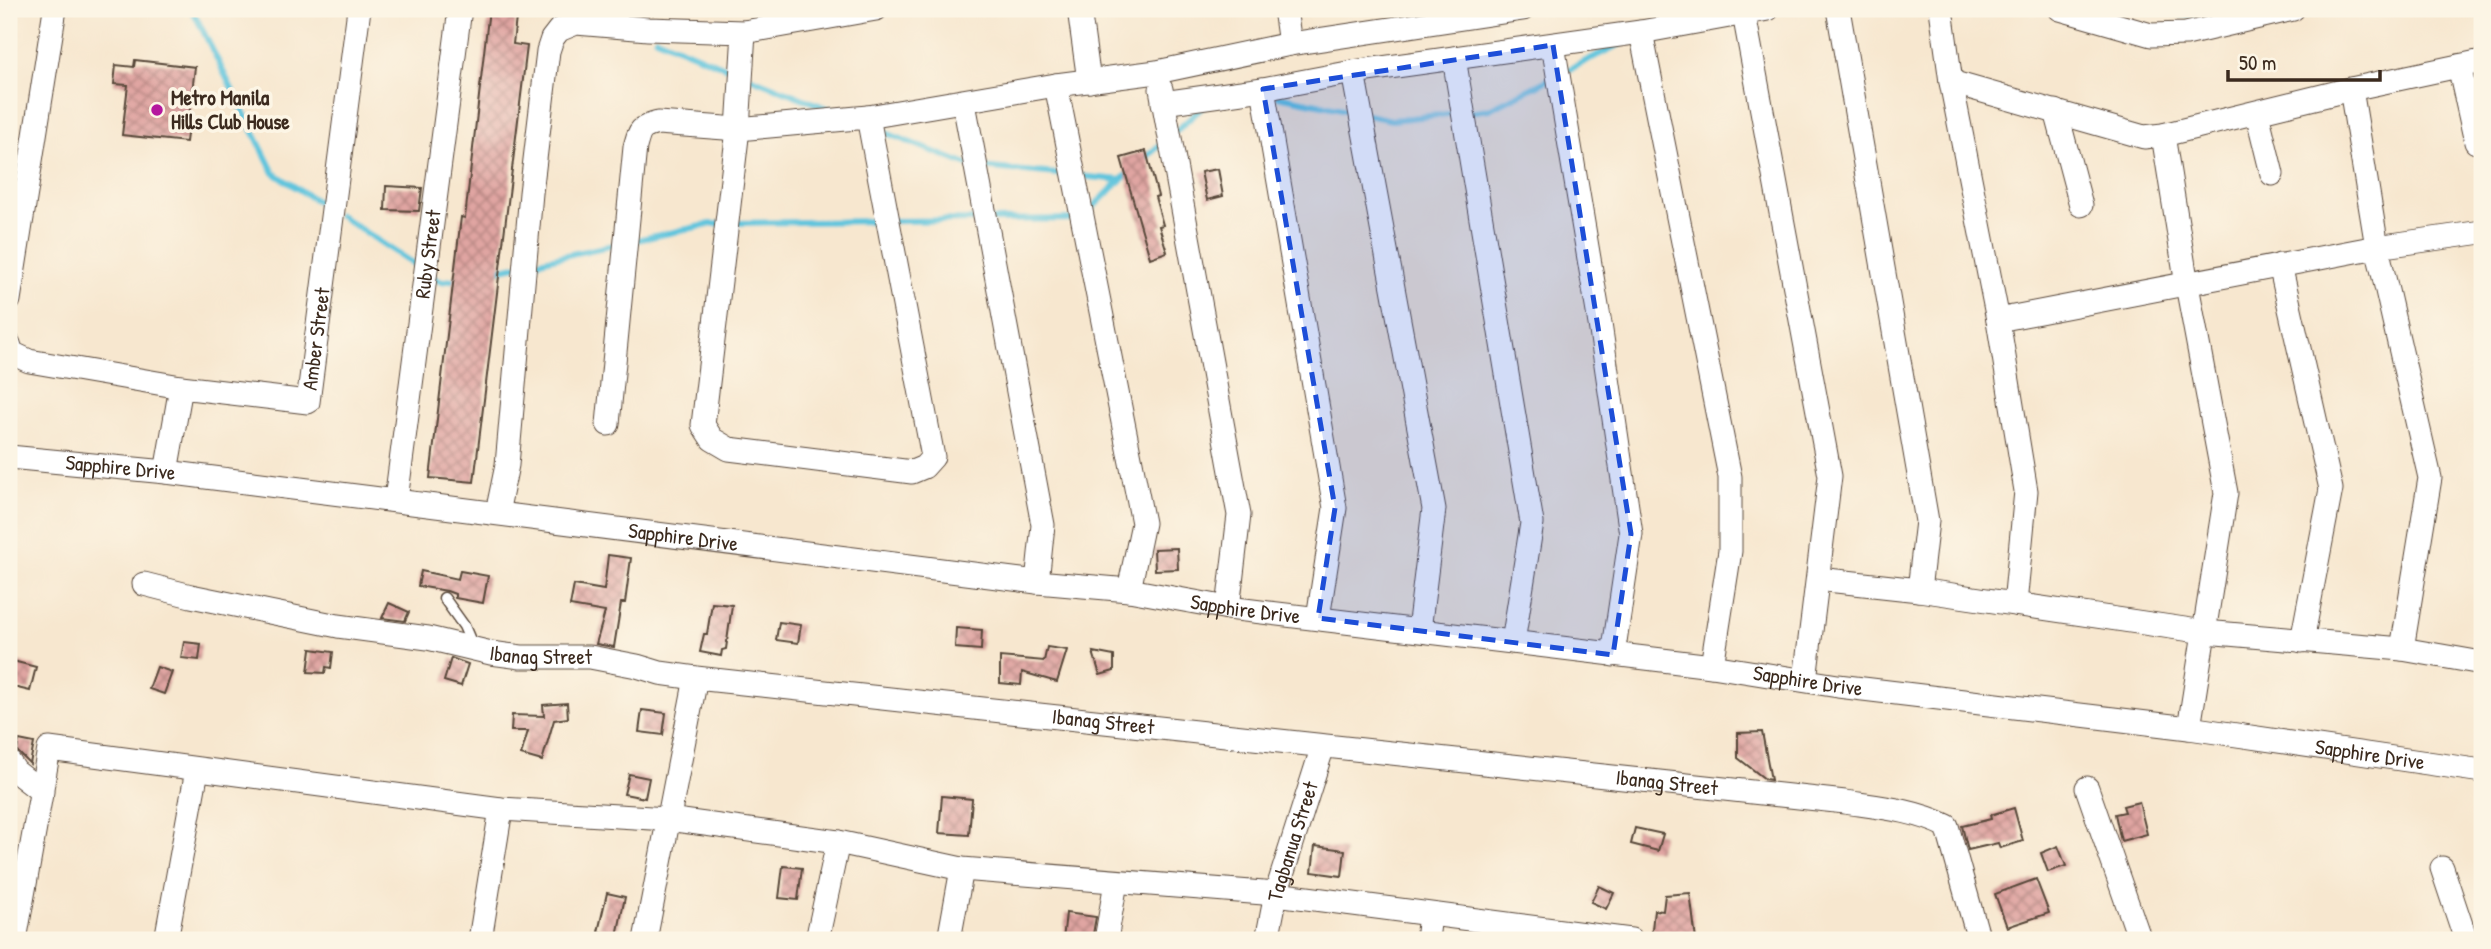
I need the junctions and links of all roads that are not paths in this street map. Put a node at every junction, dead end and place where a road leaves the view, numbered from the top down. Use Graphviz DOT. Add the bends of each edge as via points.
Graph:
graph roads {
  1 [pos="55,9"];
  2 [pos="359,9"];
  3 [pos="460,9"];
  4 [pos="876,9"];
  5 [pos="1079,9"];
  6 [pos="1285,9"];
  7 [pos="1523,9"];
  8 [pos="1768,9"];
  9 [pos="1838,9"];
  10 [pos="1941,9"];
  11 [pos="2060,9"];
  12 [pos="2293,9"];
  13 [pos="1491,11"];
  14 [pos="1744,14"];
  15 [pos="649,19"];
  16 [pos="744,32"];
  17 [pos="1641,32"];
  18 [pos="1290,44"];
  19 [pos="1553,45"];
  20 [pos="1454,58"];
  21 [pos="2482,61"];
  22 [pos="2459,66"];
  23 [pos="1157,72"];
  24 [pos="1353,72"];
  25 [pos="1089,81"];
  26 [pos="1951,82"];
  27 [pos="1056,85"];
  28 [pos="1263,89"];
  29 [pos="2351,89"];
  30 [pos="964,103"];
  31 [pos="1163,103"];
  32 [pos="2056,111"];
  33 [pos="2257,113"];
  34 [pos="868,117"];
  35 [pos="738,129"];
  36 [pos="2163,135"];
  37 [pos="2476,142"];
  38 [pos="2272,174"];
  39 [pos="2081,205"];
  40 [pos="2482,232"];
  41 [pos="2377,247"];
  42 [pos="2280,265"];
  43 [pos="2187,285"];
  44 [pos="9,300"];
  45 [pos="1998,320"];
  46 [pos="9,344"];
  47 [pos="180,387"];
  48 [pos="608,424"];
  49 [pos="9,457"];
  50 [pos="166,472"];
  51 [pos="396,500"];
  52 [pos="497,513"];
  53 [pos="1818,579"];
  54 [pos="1037,582"];
  55 [pos="144,584"];
  56 [pos="1129,590"];
  57 [pos="1919,590"];
  58 [pos="444,598"];
  59 [pos="2015,604"];
  60 [pos="1228,608"];
  61 [pos="1318,618"];
  62 [pos="1419,630"];
  63 [pos="2205,632"];
  64 [pos="2302,641"];
  65 [pos="1513,642"];
  66 [pos="474,649"];
  67 [pos="2402,649"];
  68 [pos="1613,655"];
  69 [pos="2482,663"];
  70 [pos="1712,666"];
  71 [pos="696,678"];
  72 [pos="1805,680"];
  73 [pos="2189,727"];
  74 [pos="1323,746"];
  75 [pos="9,762"];
  76 [pos="197,770"];
  77 [pos="2482,771"];
  78 [pos="2087,788"];
  79 [pos="42,792"];
  80 [pos="501,809"];
  81 [pos="668,819"];
  82 [pos="838,842"];
  83 [pos="2442,868"];
  84 [pos="962,869"];
  85 [pos="1116,882"];
  86 [pos="1276,894"];
  87 [pos="1430,915"];
  88 [pos="1531,934"];
  89 [pos="15,940"];
  90 [pos="166,940"];
  91 [pos="480,940"];
  92 [pos="645,940"];
  93 [pos="817,940"];
  94 [pos="949,940"];
  95 [pos="1106,940"];
  96 [pos="1267,940"];
  97 [pos="1427,940"];
  98 [pos="1631,940"];
  99 [pos="1979,940"];
  100 [pos="2140,940"];
  101 [pos="2466,940"];
  1 -- 44 [label="street"];
  2 -- 47 [label="street, Amber Street" via="308,402"];
  3 -- 51 [label="street, Ruby Street"];
  4 -- 16 [label="street"];
  5 -- 25 [label="street"];
  6 -- 18 [label="street"];
  7 -- 13 [label="street"];
  8 -- 14 [label="street"];
  9 -- 57 [label="street" via="1927,521"];
  10 -- 26 [label="street"];
  11 -- 12 [label="street" via="2151,36 2186,34"];
  13 -- 18 [label="street"];
  14 -- 17 [label="street"];
  14 -- 53 [label="street" via="1830,476"];
  15 -- 16 [label="street"];
  15 -- 52 [label="street" via="576,23 559,30 548,51 507,465"];
  16 -- 35 [label="street"];
  17 -- 19 [label="street"];
  17 -- 70 [label="street" via="1730,477 1730,551"];
  18 -- 23 [label="street"];
  19 -- 20 [label="street"];
  19 -- 68 [label="street" via="1632,534"];
  20 -- 24 [label="street"];
  20 -- 65 [label="street" via="1532,523"];
  21 -- 22 [label="street"];
  22 -- 29 [label="street"];
  22 -- 37 [label="street"];
  23 -- 25 [label="street"];
  23 -- 31 [label="street"];
  24 -- 28 [label="street"];
  24 -- 62 [label="street" via="1434,509"];
  25 -- 27 [label="street"];
  26 -- 32 [label="street"];
  26 -- 45 [label="street"];
  27 -- 30 [label="street"];
  27 -- 56 [label="street" via="1143,523"];
  28 -- 31 [label="street"];
  28 -- 61 [label="street" via="1335,508"];
  29 -- 33 [label="street"];
  29 -- 41 [label="street"];
  30 -- 34 [label="street"];
  30 -- 54 [label="street" via="1043,525"];
  31 -- 60 [label="street" via="1239,515"];
  32 -- 36 [label="street" via="2144,137"];
  32 -- 39 [label="street"];
  33 -- 36 [label="street"];
  33 -- 38 [label="street"];
  34 -- 35 [label="street"];
  34 -- 35 [label="street" via="933,457 912,472 729,449 712,439 703,425"];
  35 -- 48 [label="street" via="658,123 639,131"];
  36 -- 43 [label="street"];
  40 -- 41 [label="street"];
  41 -- 42 [label="street"];
  41 -- 67 [label="street" via="2430,478"];
  42 -- 43 [label="street"];
  42 -- 64 [label="street" via="2331,489"];
  43 -- 45 [label="street"];
  43 -- 63 [label="street" via="2226,493"];
  45 -- 59 [label="street" via="2026,491"];
  46 -- 47 [label="street, Amber Street" via="12,353 29,361"];
  47 -- 50 [label="street"];
  49 -- 50 [label="street, Sapphire Drive"];
  50 -- 51 [label="street, Sapphire Drive"];
  51 -- 52 [label="street, Sapphire Drive"];
  52 -- 54 [label="street, Sapphire Drive"];
  53 -- 57 [label="street"];
  53 -- 72 [label="street"];
  54 -- 56 [label="street, Sapphire Drive"];
  55 -- 66 [label="street, Ibanag Street" via="338,626"];
  56 -- 60 [label="street, Sapphire Drive"];
  57 -- 59 [label="street"];
  58 -- 66 [label="lane"];
  59 -- 63 [label="street"];
  60 -- 61 [label="street, Sapphire Drive"];
  61 -- 62 [label="street, Sapphire Drive"];
  62 -- 65 [label="street, Sapphire Drive"];
  63 -- 64 [label="street"];
  63 -- 73 [label="street"];
  64 -- 67 [label="street"];
  65 -- 68 [label="street, Sapphire Drive"];
  66 -- 71 [label="street, Ibanag Street" via="521,657 590,657"];
  67 -- 69 [label="street"];
  68 -- 70 [label="street, Sapphire Drive"];
  70 -- 72 [label="street, Sapphire Drive"];
  71 -- 74 [label="street, Ibanag Street"];
  71 -- 81 [label="street"];
  72 -- 73 [label="street, Sapphire Drive"];
  73 -- 77 [label="street, Sapphire Drive"];
  74 -- 86 [label="street, Tagbanua Street"];
  74 -- 99 [label="street, Ibanag Street" via="1845,802 1931,818 1947,826"];
  75 -- 79 [label="street"];
  76 -- 79 [label="street" via="49,749"];
  76 -- 80 [label="street"];
  76 -- 90 [label="street"];
  78 -- 100 [label="street"];
  79 -- 89 [label="street"];
  80 -- 81 [label="street"];
  80 -- 91 [label="street"];
  81 -- 82 [label="street"];
  81 -- 92 [label="street"];
  82 -- 84 [label="street"];
  82 -- 93 [label="street"];
  83 -- 101 [label="street"];
  84 -- 85 [label="street"];
  84 -- 94 [label="street"];
  85 -- 86 [label="street"];
  85 -- 95 [label="street"];
  86 -- 87 [label="street"];
  86 -- 96 [label="street, Tagbanua Street"];
  87 -- 88 [label="street"];
  87 -- 97 [label="street"];
  88 -- 98 [label="street"];
}
